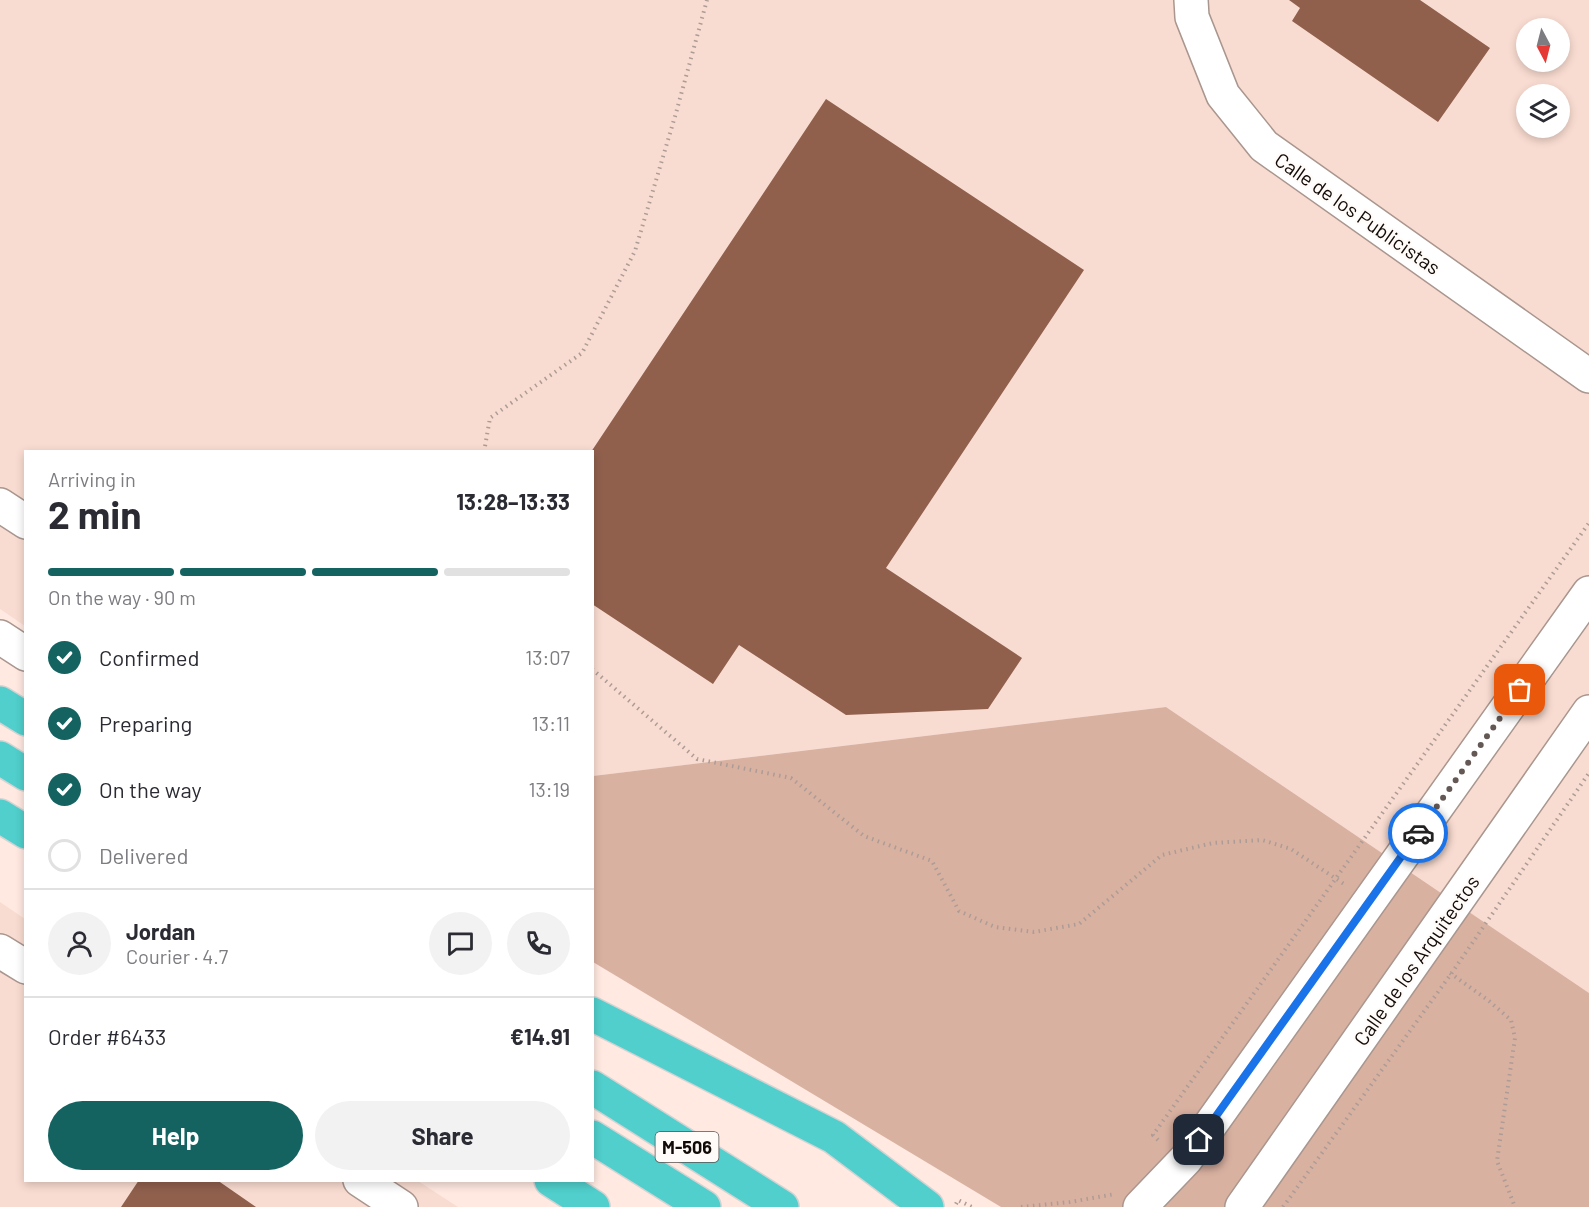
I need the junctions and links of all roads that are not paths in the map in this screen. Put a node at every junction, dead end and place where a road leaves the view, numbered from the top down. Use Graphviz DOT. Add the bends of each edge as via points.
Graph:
graph roads {
  1 [pos="1191,0"];
  2 [pos="1589,376"];
  3 [pos="0,505"];
  4 [pos="24,521"];
  5 [pos="1589,593"];
  6 [pos="0,637"];
  7 [pos="24,653"];
  8 [pos="0,703"];
  9 [pos="1589,712"];
  10 [pos="24,718"];
  11 [pos="0,758"];
  12 [pos="24,773"];
  13 [pos="0,816"];
  14 [pos="24,831"];
  15 [pos="0,951"];
  16 [pos="24,966"];
  17 [pos="594,1015"];
  18 [pos="594,1088"];
  19 [pos="594,1138"];
  20 [pos="363,1182"];
  21 [pos="553,1182"];
  22 [pos="1128,1200"];
  23 [pos="401,1207"];
  24 [pos="592,1207"];
  25 [pos="704,1207"];
  26 [pos="782,1207"];
  27 [pos="927,1207"];
  28 [pos="1242,1207"];
  1 -- 2 [label="street, Calle de los Publicistas" via="1192,17 1223,95 1264,146"];
  3 -- 4 [label="street"];
  5 -- 22 [label="street" via="1186,1159"];
  6 -- 7 [label="street"];
  8 -- 10 [label="highway"];
  9 -- 28 [label="street, Calle de los Arquitectos"];
  11 -- 12 [label="highway"];
  13 -- 14 [label="highway"];
  15 -- 16 [label="street"];
  17 -- 27 [label="highway" via="834,1137"];
  18 -- 26 [label="highway, M-506"];
  19 -- 25 [label="highway, M-506"];
  20 -- 23 [label="street"];
  21 -- 24 [label="highway"];
}
